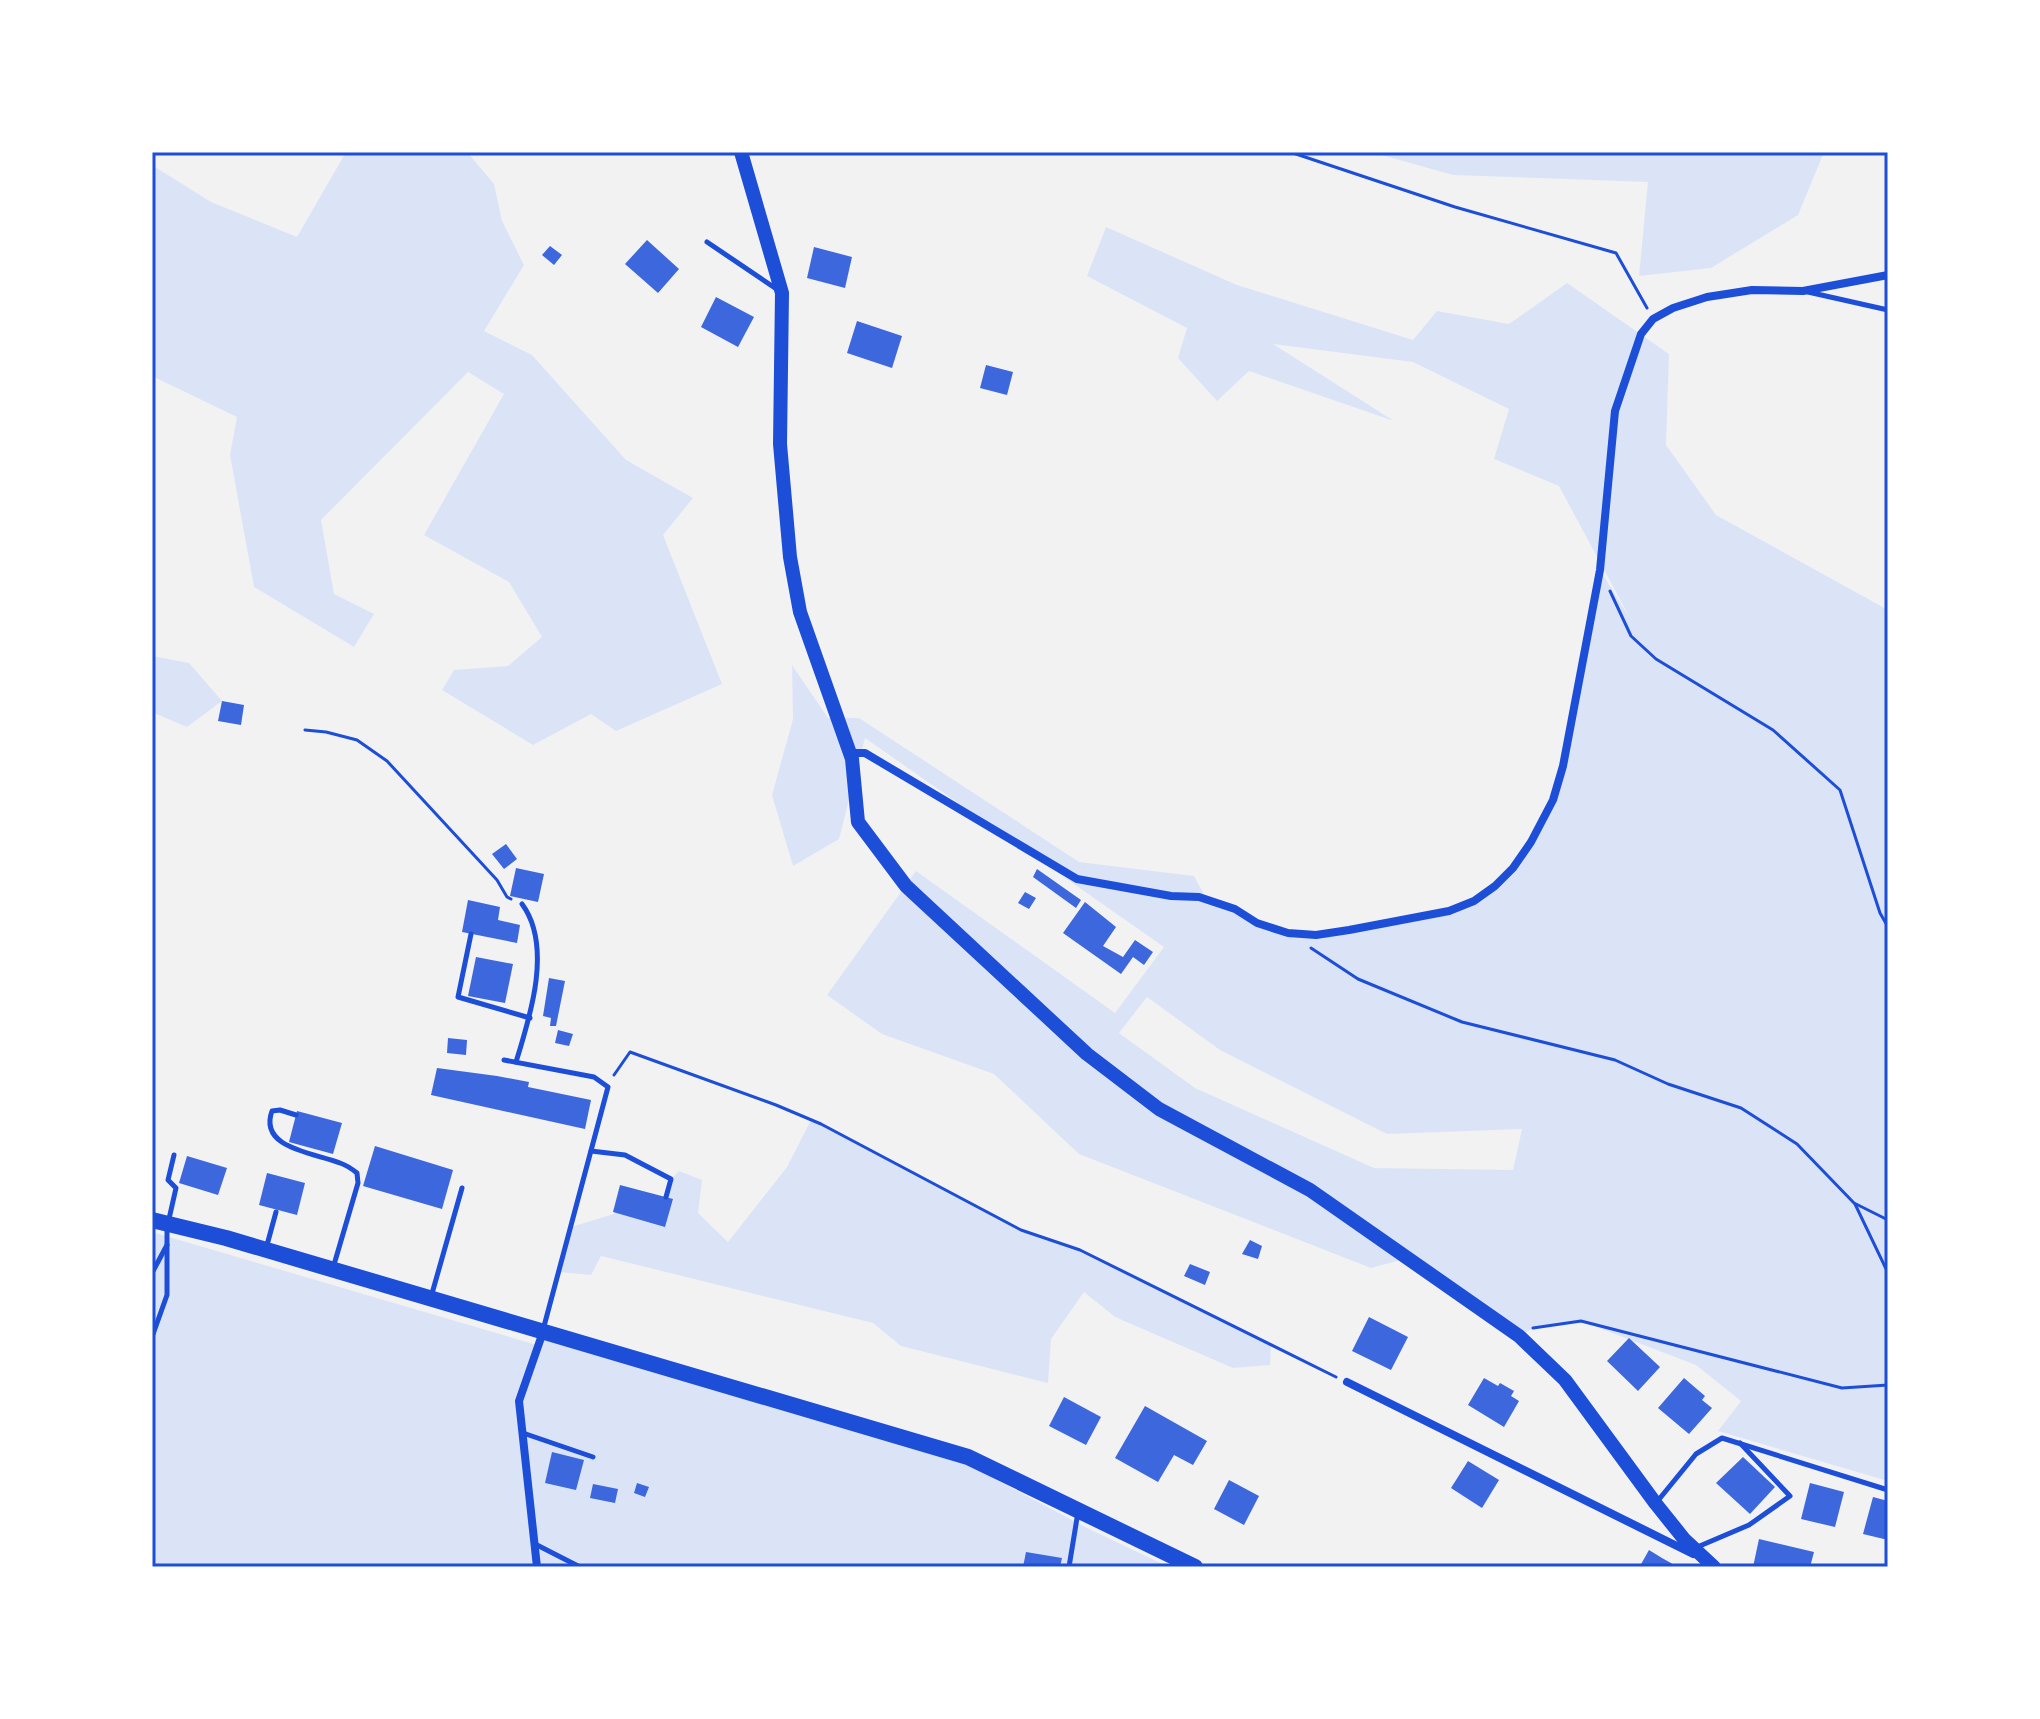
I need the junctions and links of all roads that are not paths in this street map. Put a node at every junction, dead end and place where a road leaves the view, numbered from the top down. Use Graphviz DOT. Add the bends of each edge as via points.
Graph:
graph roads {
  1 [pos="741,152"];
  2 [pos="707,242"];
  3 [pos="1888,275"];
  4 [pos="1803,291"];
  5 [pos="782,293"];
  6 [pos="1888,310"];
  7 [pos="850,753"];
  8 [pos="522,904"];
  9 [pos="471,934"];
  10 [pos="530,1018"];
  11 [pos="504,1060"];
  12 [pos="516,1062"];
  13 [pos="296,1115"];
  14 [pos="591,1151"];
  15 [pos="174,1155"];
  16 [pos="462,1188"];
  17 [pos="666,1197"];
  18 [pos="276,1212"];
  19 [pos="160,1222"];
  20 [pos="167,1245"];
  21 [pos="265,1250"];
  22 [pos="333,1269"];
  23 [pos="152,1273"];
  24 [pos="431,1298"];
  25 [pos="543,1331"];
  26 [pos="152,1337"];
  27 [pos="1347,1382"];
  28 [pos="522,1433"];
  29 [pos="1739,1443"];
  30 [pos="593,1457"];
  31 [pos="1888,1490"];
  32 [pos="1656,1504"];
  33 [pos="1079,1511"];
  34 [pos="534,1543"];
  35 [pos="1694,1548"];
  36 [pos="1712,1564"];
  37 [pos="537,1567"];
  38 [pos="580,1567"];
  39 [pos="1069,1567"];
  40 [pos="1195,1567"];
  1 -- 5 [label="main road"];
  2 -- 5 [label="lane"];
  3 -- 4 [label="street"];
  4 -- 6 [label="lane"];
  4 -- 7 [label="street" via="1752,290 1707,297 1653,319 1641,334 1615,411 1600,570 1553,800 1513,868 1474,901 1449,911 1316,935 1288,933 1199,897 1077,879 865,753"];
  5 -- 7 [label="main road" via="780,444 790,557 800,612"];
  7 -- 32 [label="main road" via="858,822 906,886 1087,1054 1159,1109 1310,1190 1519,1336 1565,1380"];
  8 -- 10 [label="lane" via="532,918 538,969"];
  9 -- 10 [label="lane" via="458,997"];
  10 -- 12 [label="lane"];
  11 -- 12 [label="lane"];
  12 -- 14 [label="lane" via="594,1077 608,1087"];
  13 -- 22 [label="lane" via="272,1111 268,1122 278,1141 357,1173"];
  14 -- 17 [label="lane" via="625,1155 671,1179"];
  14 -- 25 [label="lane"];
  15 -- 19 [label="lane" via="168,1180 176,1194"];
  16 -- 24 [label="lane"];
  18 -- 21 [label="lane"];
  19 -- 20 [label="lane"];
  19 -- 21 [label="main road"];
  20 -- 23 [label="lane"];
  20 -- 26 [label="lane" via="167,1295"];
  21 -- 22 [label="main road"];
  22 -- 24 [label="main road"];
  24 -- 25 [label="main road"];
  25 -- 28 [label="street" via="519,1401"];
  25 -- 33 [label="main road" via="968,1457"];
  27 -- 36 [label="street"];
  28 -- 30 [label="lane"];
  28 -- 34 [label="street"];
  29 -- 31 [label="lane"];
  29 -- 32 [label="lane" via="1722,1438 1707,1445"];
  29 -- 35 [label="lane" via="1790,1496 1749,1525"];
  32 -- 35 [label="main road"];
  33 -- 39 [label="lane"];
  33 -- 40 [label="main road"];
  34 -- 37 [label="street"];
  34 -- 38 [label="lane"];
  35 -- 36 [label="main road"];
}
